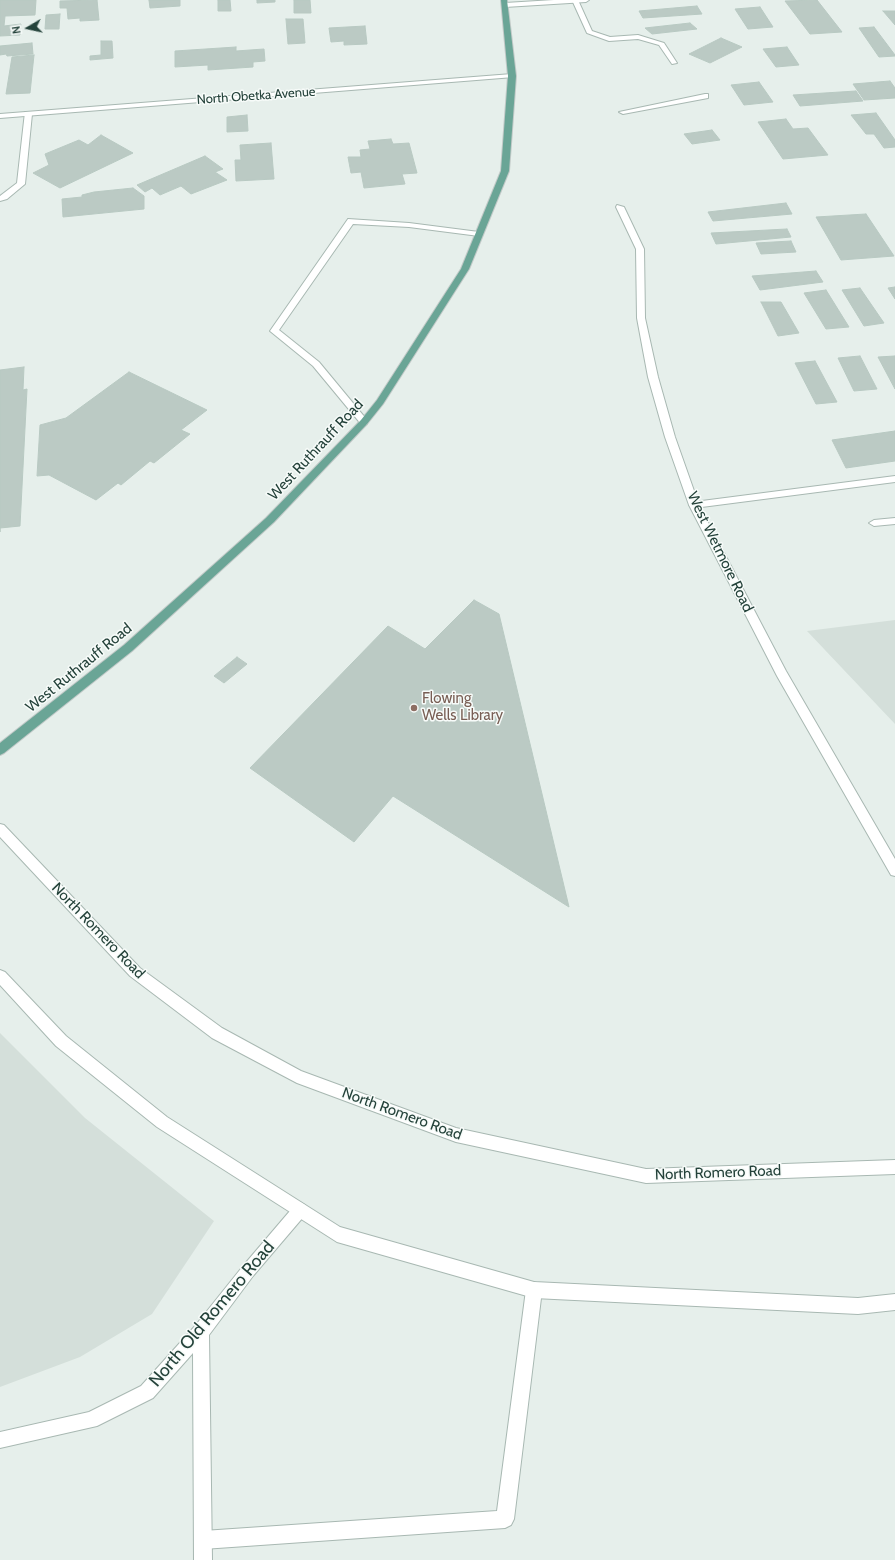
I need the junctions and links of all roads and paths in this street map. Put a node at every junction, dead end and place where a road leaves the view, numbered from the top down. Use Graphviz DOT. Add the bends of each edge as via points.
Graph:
graph roads {
  1 [pos="575,0"];
  2 [pos="586,0"];
  3 [pos="504,3"];
  4 [pos="674,62"];
  5 [pos="512,76"];
  6 [pos="705,96"];
  7 [pos="623,112"];
  8 [pos="28,114"];
  9 [pos="0,116"];
  10 [pos="0,199"];
  11 [pos="620,207"];
  12 [pos="479,234"];
  13 [pos="364,422"];
  14 [pos="895,479"];
  15 [pos="694,505"];
  16 [pos="895,521"];
  17 [pos="874,523"];
  18 [pos="0,750"];
  19 [pos="0,829"];
  20 [pos="895,871"];
  21 [pos="0,976"];
  22 [pos="895,1167"];
  23 [pos="300,1210"];
  24 [pos="534,1290"];
  25 [pos="895,1302"];
  26 [pos="201,1332"];
  27 [pos="0,1440"];
  28 [pos="203,1540"];
  29 [pos="203,1560"];
  1 -- 2 [label="street"];
  1 -- 3 [label="street"];
  1 -- 4 [label="street" via="589,32 609,39 638,37 662,44"];
  3 -- 5 [label="main road"];
  5 -- 8 [label="street, North Obetka Avenue"];
  5 -- 12 [label="main road, West Ruthrauff Road" via="505,171"];
  6 -- 7 [label="street"];
  8 -- 9 [label="street, North Obetka Avenue"];
  8 -- 10 [label="street" via="21,184"];
  11 -- 15 [label="street, West Wetmore Road" via="640,249 641,318 653,377 670,437"];
  12 -- 13 [label="main road, West Ruthrauff Road" via="465,269 380,402"];
  12 -- 13 [label="street" via="351,221 274,331 316,364"];
  13 -- 18 [label="main road, West Ruthrauff Road" via="270,520 128,648"];
  14 -- 15 [label="street"];
  15 -- 20 [label="street, West Wetmore Road" via="781,673"];
  16 -- 17 [label="street"];
  19 -- 22 [label="street, North Romero Road" via="135,972 217,1033 297,1076 456,1135 646,1176"];
  21 -- 23 [label="street" via="61,1041 162,1122"];
  23 -- 24 [label="street" via="337,1234"];
  23 -- 26 [label="street, North Old Romero Road"];
  24 -- 25 [label="street" via="858,1306"];
  24 -- 28 [label="street" via="505,1519"];
  26 -- 27 [label="street, North Old Romero Road" via="147,1392 91,1420"];
  26 -- 28 [label="street"];
  28 -- 29 [label="street"];
}
